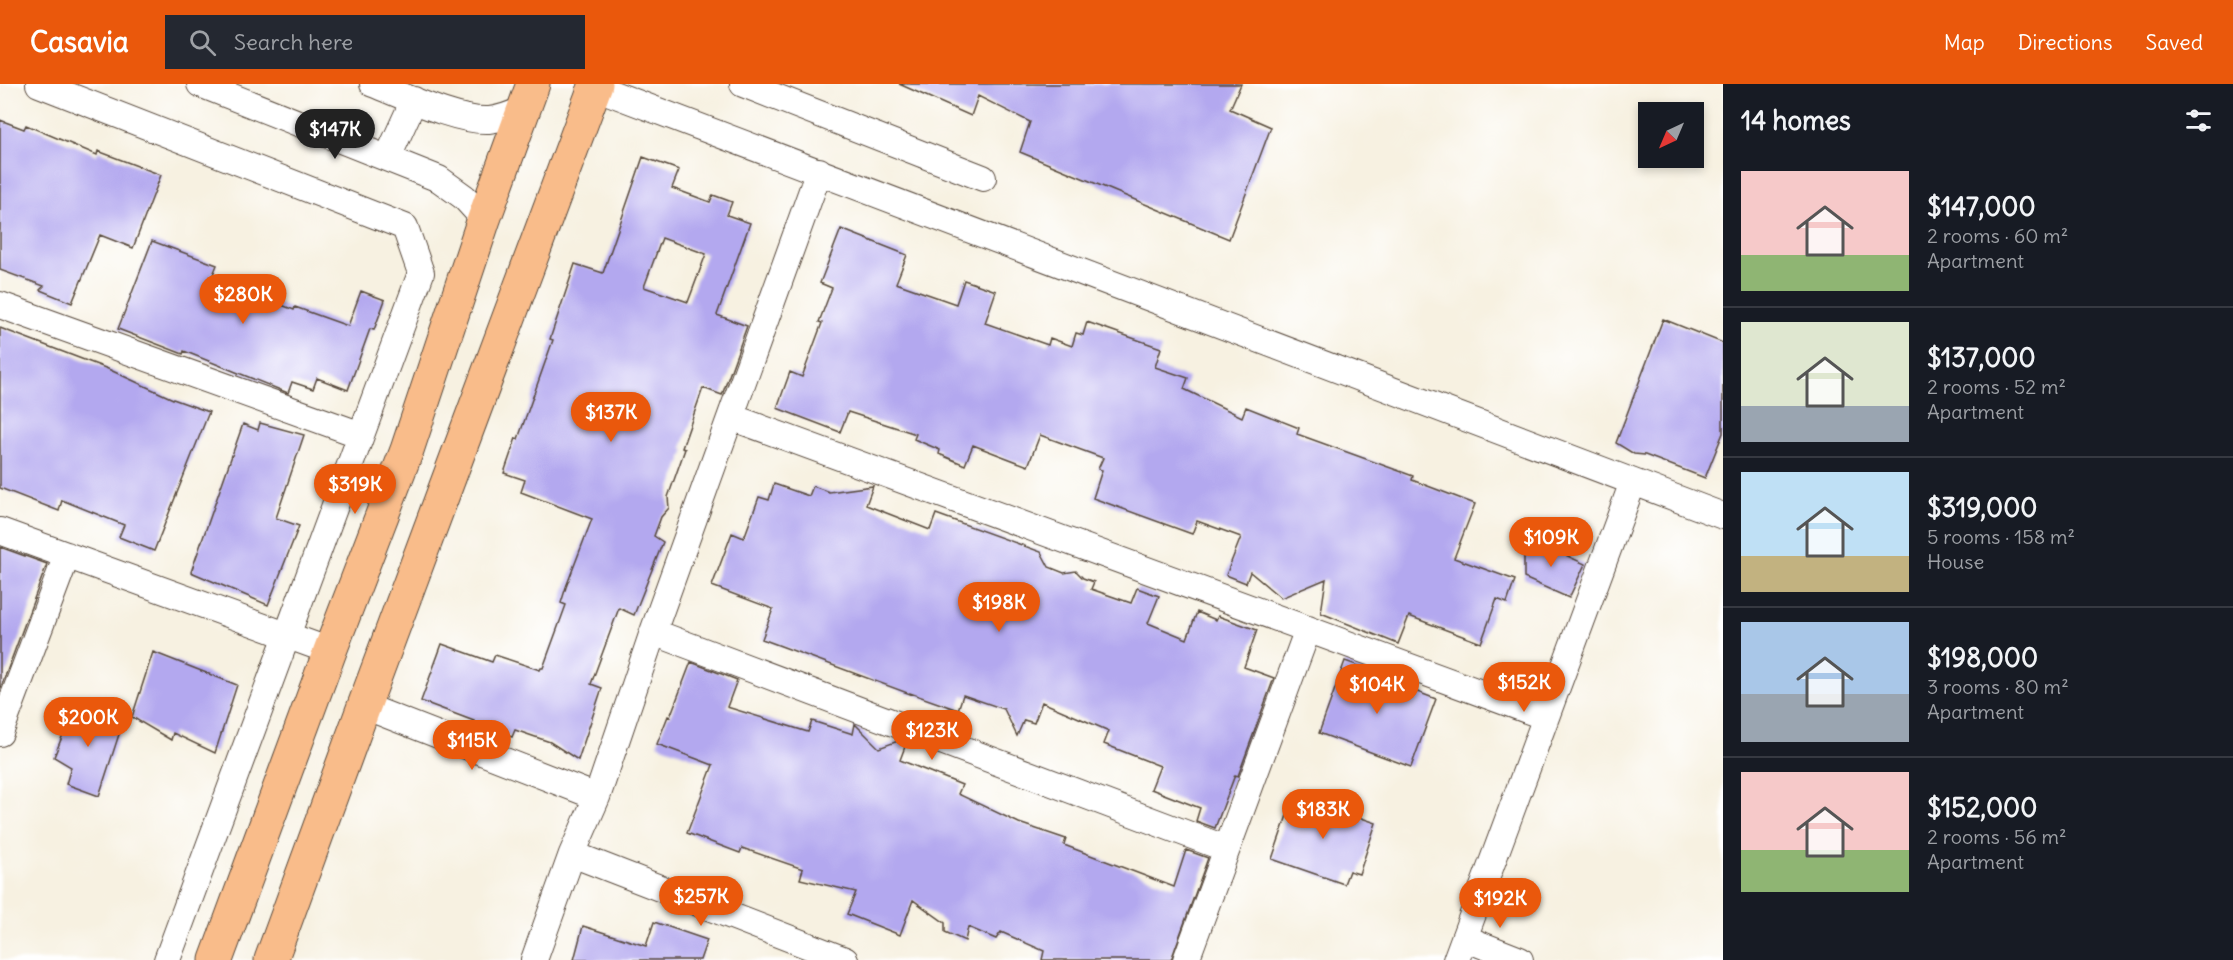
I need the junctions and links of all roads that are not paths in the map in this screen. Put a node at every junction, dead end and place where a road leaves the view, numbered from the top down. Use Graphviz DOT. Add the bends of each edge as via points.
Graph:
graph roads {
  1 [pos="39,84"];
  2 [pos="200,84"];
  3 [pos="374,84"];
  4 [pos="743,84"];
  5 [pos="595,86"];
  6 [pos="74,90"];
  7 [pos="529,96"];
  8 [pos="414,100"];
  9 [pos="388,157"];
  10 [pos="819,171"];
  11 [pos="983,178"];
  12 [pos="484,219"];
  13 [pos="0,305"];
  14 [pos="730,417"];
  15 [pos="361,435"];
  16 [pos="1633,482"];
  17 [pos="1723,516"];
  18 [pos="0,531"];
  19 [pos="67,555"];
  20 [pos="1308,629"];
  21 [pos="653,632"];
  22 [pos="286,636"];
  23 [pos="330,651"];
  24 [pos="364,706"];
  25 [pos="1546,717"];
  26 [pos="0,733"];
  27 [pos="597,797"];
  28 [pos="1227,849"];
  29 [pos="572,854"];
  30 [pos="1460,949"];
  31 [pos="167,960"];
  32 [pos="216,960"];
  33 [pos="271,960"];
  34 [pos="534,960"];
  35 [pos="845,960"];
  36 [pos="1186,960"];
  37 [pos="1520,960"];
  1 -- 6 [label="street"];
  2 -- 9 [label="street"];
  3 -- 8 [label="street"];
  4 -- 11 [label="street"];
  5 -- 10 [label="street"];
  5 -- 24 [label="main road"];
  6 -- 15 [label="street" via="405,227 421,273"];
  7 -- 8 [label="street" via="507,117 489,120 471,120"];
  7 -- 12 [label="main road"];
  8 -- 9 [label="street"];
  9 -- 12 [label="street" via="445,183"];
  10 -- 14 [label="street"];
  10 -- 16 [label="street"];
  12 -- 23 [label="main road" via="407,450"];
  13 -- 15 [label="street"];
  14 -- 20 [label="street"];
  14 -- 21 [label="street"];
  15 -- 22 [label="street"];
  16 -- 17 [label="street"];
  16 -- 25 [label="street"];
  18 -- 19 [label="street"];
  19 -- 22 [label="street"];
  19 -- 26 [label="street"];
  20 -- 25 [label="street"];
  20 -- 28 [label="street"];
  21 -- 27 [label="street"];
  21 -- 28 [label="street"];
  22 -- 23 [label="street"];
  22 -- 31 [label="street"];
  23 -- 32 [label="main road"];
  24 -- 27 [label="street"];
  24 -- 33 [label="main road"];
  25 -- 30 [label="street"];
  27 -- 29 [label="street"];
  28 -- 36 [label="street"];
  29 -- 34 [label="street"];
  29 -- 35 [label="street"];
  30 -- 37 [label="street"];
}
